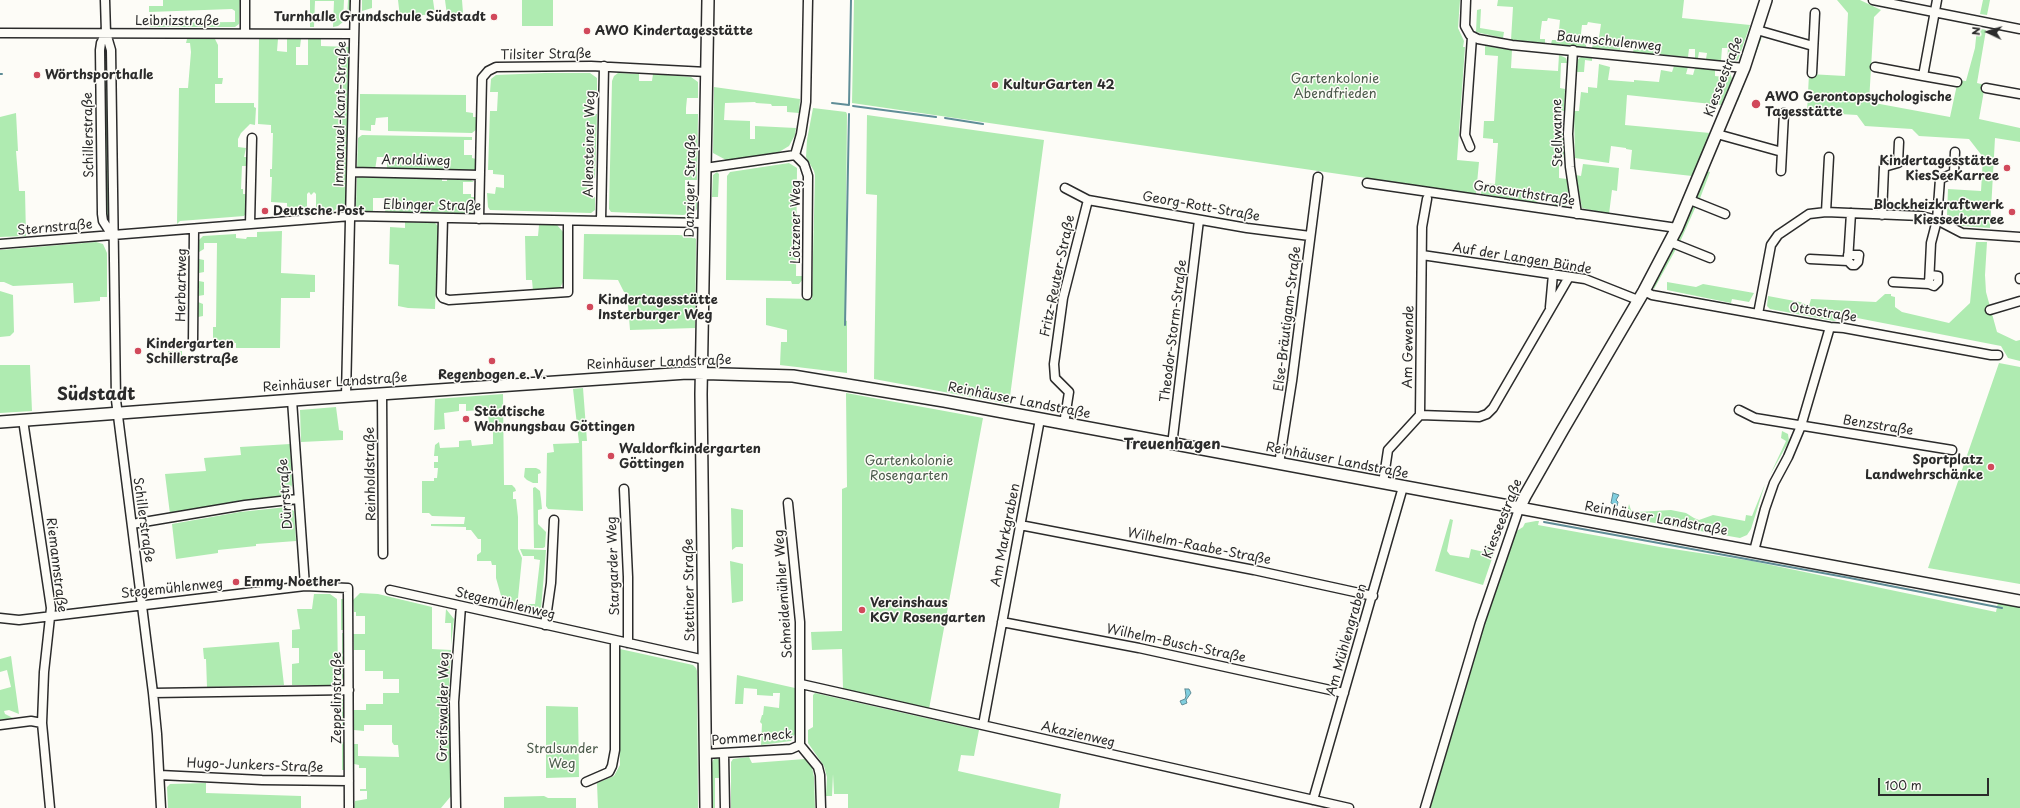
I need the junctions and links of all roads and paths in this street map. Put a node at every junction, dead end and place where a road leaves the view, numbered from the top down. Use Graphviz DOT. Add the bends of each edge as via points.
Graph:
graph roads {
  1 [pos="105,0"];
  2 [pos="245,0"];
  3 [pos="355,0"];
  4 [pos="708,0"];
  5 [pos="808,0"];
  6 [pos="1466,0"];
  7 [pos="1766,0"];
  8 [pos="1873,0"];
  9 [pos="1937,0"];
  10 [pos="1815,13"];
  11 [pos="1934,13"];
  12 [pos="2020,29"];
  13 [pos="1757,30"];
  14 [pos="0,33"];
  15 [pos="106,33"];
  16 [pos="245,33"];
  17 [pos="354,34"];
  18 [pos="1472,37"];
  19 [pos="1813,46"];
  20 [pos="1573,50"];
  21 [pos="604,66"];
  22 [pos="1874,67"];
  23 [pos="1744,68"];
  24 [pos="706,72"];
  25 [pos="1812,73"];
  26 [pos="1923,76"];
  27 [pos="1957,82"];
  28 [pos="1986,88"];
  29 [pos="2020,94"];
  30 [pos="1784,113"];
  31 [pos="1717,134"];
  32 [pos="252,138"];
  33 [pos="1900,142"];
  34 [pos="1470,147"];
  35 [pos="1782,152"];
  36 [pos="1955,152"];
  37 [pos="795,155"];
  38 [pos="1829,157"];
  39 [pos="705,168"];
  40 [pos="1781,171"];
  41 [pos="352,172"];
  42 [pos="480,175"];
  43 [pos="1318,177"];
  44 [pos="1366,183"];
  45 [pos="1065,188"];
  46 [pos="1426,199"];
  47 [pos="1088,200"];
  48 [pos="1690,200"];
  49 [pos="1826,212"];
  50 [pos="1851,213"];
  51 [pos="1577,214"];
  52 [pos="1725,214"];
  53 [pos="1882,214"];
  54 [pos="351,216"];
  55 [pos="443,218"];
  56 [pos="479,219"];
  57 [pos="568,220"];
  58 [pos="1199,220"];
  59 [pos="1937,220"];
  60 [pos="601,221"];
  61 [pos="704,223"];
  62 [pos="250,224"];
  63 [pos="1677,228"];
  64 [pos="194,229"];
  65 [pos="112,235"];
  66 [pos="1310,236"];
  67 [pos="2020,237"];
  68 [pos="1670,242"];
  69 [pos="0,244"];
  70 [pos="1422,255"];
  71 [pos="1710,258"];
  72 [pos="1810,259"];
  73 [pos="1553,274"];
  74 [pos="1569,277"];
  75 [pos="1893,282"];
  76 [pos="807,295"];
  77 [pos="1641,296"];
  78 [pos="2020,301"];
  79 [pos="1990,310"];
  80 [pos="1549,311"];
  81 [pos="1758,314"];
  82 [pos="1830,327"];
  83 [pos="193,342"];
  84 [pos="1998,355"];
  85 [pos="701,372"];
  86 [pos="382,393"];
  87 [pos="346,396"];
  88 [pos="292,400"];
  89 [pos="1738,410"];
  90 [pos="117,413"];
  91 [pos="1420,415"];
  92 [pos="1040,419"];
  93 [pos="23,420"];
  94 [pos="0,422"];
  95 [pos="1064,424"];
  96 [pos="1801,426"];
  97 [pos="1172,444"];
  98 [pos="1952,450"];
  99 [pos="1279,464"];
  100 [pos="1383,483"];
  101 [pos="1404,487"];
  102 [pos="624,489"];
  103 [pos="298,499"];
  104 [pos="788,503"];
  105 [pos="1519,508"];
  106 [pos="554,520"];
  107 [pos="132,524"];
  108 [pos="1020,524"];
  109 [pos="1754,551"];
  110 [pos="383,554"];
  111 [pos="305,586"];
  112 [pos="348,588"];
  113 [pos="390,590"];
  114 [pos="1373,596"];
  115 [pos="2020,601"];
  116 [pos="142,604"];
  117 [pos="461,606"];
  118 [pos="52,615"];
  119 [pos="0,618"];
  120 [pos="1002,622"];
  121 [pos="545,625"];
  122 [pos="615,641"];
  123 [pos="628,643"];
  124 [pos="704,660"];
  125 [pos="802,684"];
  126 [pos="349,690"];
  127 [pos="153,693"];
  128 [pos="1344,694"];
  129 [pos="42,723"];
  130 [pos="0,725"];
  131 [pos="983,725"];
  132 [pos="800,745"];
  133 [pos="705,754"];
  134 [pos="724,754"];
  135 [pos="160,775"];
  136 [pos="349,781"];
  137 [pos="586,782"];
  138 [pos="1313,800"];
  139 [pos="50,808"];
  140 [pos="161,808"];
  141 [pos="349,808"];
  142 [pos="456,808"];
  143 [pos="706,808"];
  144 [pos="725,808"];
  145 [pos="821,808"];
  146 [pos="1349,808"];
  147 [pos="1424,808"];
  1 -- 15 [label="street, Schillerstraße"];
  2 -- 16 [label="street"];
  3 -- 17 [label="street, Immanuel-Kant-Straße"];
  4 -- 24 [label="main road, Danziger Straße"];
  5 -- 37 [label="street" via="806,102"];
  6 -- 18 [label="street" via="1464,26"];
  7 -- 13 [label="main road, Kiesseestraße"];
  8 -- 11 [label="street"];
  9 -- 11 [label="street"];
  10 -- 19 [label="street"];
  11 -- 12 [label="street"];
  11 -- 26 [label="street"];
  13 -- 19 [label="street, Kiesseestraße"];
  13 -- 23 [label="main road, Kiesseestraße"];
  14 -- 15 [label="street, Leibnizstraße"];
  15 -- 16 [label="street, Leibnizstraße"];
  15 -- 65 [label="street, Schillerstraße" via="111,50"];
  16 -- 17 [label="street, Leibnizstraße"];
  17 -- 41 [label="street, Immanuel-Kant-Straße"];
  18 -- 20 [label="street, Baumschulenweg" via="1512,45"];
  18 -- 34 [label="street" via="1465,135"];
  19 -- 25 [label="street"];
  20 -- 23 [label="street, Baumschulenweg"];
  20 -- 51 [label="street, Stellwanne" via="1568,134"];
  21 -- 24 [label="street, Tilsiter Straße"];
  21 -- 42 [label="street, Tilsiter Straße" via="496,67 488,71 482,78"];
  21 -- 60 [label="street, Allensteiner Weg"];
  22 -- 26 [label="street"];
  23 -- 31 [label="main road, Kiesseestraße"];
  24 -- 39 [label="main road, Danziger Straße"];
  26 -- 27 [label="street"];
  28 -- 29 [label="street"];
  30 -- 35 [label="street"];
  31 -- 35 [label="street, Kiesseestraße"];
  31 -- 48 [label="main road, Kiesseestraße"];
  32 -- 62 [label="street"];
  33 -- 53 [label="street" via="1898,163 1884,167"];
  35 -- 40 [label="street"];
  36 -- 59 [label="street" via="1954,173 1940,179"];
  37 -- 39 [label="street"];
  37 -- 76 [label="street, Lötzener Weg" via="804,164 808,176"];
  38 -- 49 [label="street"];
  39 -- 61 [label="main road, Danziger Straße"];
  41 -- 42 [label="street, Arnoldiweg"];
  41 -- 54 [label="street, Immanuel-Kant-Straße"];
  42 -- 56 [label="street, Tilsiter Straße"];
  43 -- 66 [label="street, Else-Bräutigam-Straße"];
  44 -- 51 [label="street, Groscurthstraße"];
  45 -- 47 [label="street, Fritz-Reuter-Straße"];
  46 -- 70 [label="street, Am Gewende"];
  47 -- 58 [label="street, Georg-Rott-Straße"];
  47 -- 95 [label="street, Fritz-Reuter-Straße" via="1062,304 1054,364 1055,378 1069,392"];
  48 -- 52 [label="street"];
  48 -- 63 [label="main road, Kiesseestraße"];
  49 -- 50 [label="street"];
  49 -- 81 [label="street" via="1815,212 1803,217 1774,239 1768,252"];
  50 -- 53 [label="street"];
  50 -- 72 [label="street" via="1848,258"];
  51 -- 63 [label="street, Groscurthstraße"];
  53 -- 59 [label="street" via="1921,216"];
  54 -- 55 [label="street, Elbinger Straße"];
  54 -- 62 [label="street, Elbinger Straße"];
  54 -- 87 [label="street, Immanuel-Kant-Straße"];
  55 -- 56 [label="street, Elbinger Straße"];
  55 -- 57 [label="street" via="441,295 448,300 568,292"];
  56 -- 57 [label="street, Elbinger Straße"];
  57 -- 60 [label="street, Elbinger Straße"];
  58 -- 66 [label="street, Georg-Rott-Straße"];
  58 -- 97 [label="street, Theodor-Storm-Straße"];
  59 -- 67 [label="street" via="1962,233"];
  59 -- 75 [label="street" via="1931,243 1929,284"];
  60 -- 61 [label="street, Elbinger Straße"];
  61 -- 85 [label="main road, Danziger Straße"];
  62 -- 64 [label="street, Elbinger Straße"];
  63 -- 68 [label="main road, Kiesseestraße"];
  64 -- 65 [label="street, Elbinger Straße"];
  64 -- 83 [label="street, Herbartweg"];
  65 -- 69 [label="street, Sternstraße"];
  65 -- 90 [label="street, Schillerstraße"];
  66 -- 99 [label="street, Else-Bräutigam-Straße"];
  68 -- 71 [label="street"];
  68 -- 77 [label="main road, Kiesseestraße"];
  70 -- 73 [label="street, Auf der Langen Bünde"];
  70 -- 91 [label="street, Am Gewende"];
  73 -- 74 [label="street, Auf der Langen Bünde"];
  73 -- 80 [label="street"];
  74 -- 77 [label="street, Auf der Langen Bünde" via="1585,279"];
  74 -- 80 [label="street"];
  77 -- 81 [label="street, Ottostraße" via="1652,295"];
  77 -- 105 [label="main road, Kiesseestraße"];
  78 -- 79 [label="street"];
  80 -- 91 [label="street" via="1501,396 1487,414"];
  81 -- 82 [label="street, Ottostraße"];
  82 -- 84 [label="street, Ottostraße"];
  82 -- 96 [label="street"];
  85 -- 86 [label="main road, Reinhäuser Landstraße"];
  85 -- 92 [label="main road, Reinhäuser Landstraße" via="803,378"];
  85 -- 124 [label="main road, Stettiner Straße"];
  86 -- 87 [label="main road, Reinhäuser Landstraße"];
  86 -- 110 [label="street, Reinholdstraße"];
  87 -- 88 [label="main road, Reinhäuser Landstraße"];
  88 -- 90 [label="main road, Reinhäuser Landstraße"];
  88 -- 103 [label="street, Dürrstraße"];
  89 -- 96 [label="street, Benzstraße" via="1755,418"];
  90 -- 93 [label="main road, Reinhäuser Landstraße"];
  90 -- 107 [label="street, Schillerstraße"];
  91 -- 100 [label="street" via="1388,450"];
  92 -- 95 [label="main road, Reinhäuser Landstraße"];
  92 -- 108 [label="street, Am Markgraben"];
  93 -- 94 [label="main road, Reinhäuser Landstraße"];
  93 -- 118 [label="street, Riemannstraße"];
  95 -- 97 [label="main road, Reinhäuser Landstraße"];
  96 -- 98 [label="street, Benzstraße"];
  96 -- 109 [label="street" via="1774,483"];
  97 -- 99 [label="main road, Reinhäuser Landstraße"];
  99 -- 100 [label="main road, Reinhäuser Landstraße"];
  100 -- 101 [label="main road, Reinhäuser Landstraße"];
  101 -- 105 [label="main road, Reinhäuser Landstraße"];
  101 -- 114 [label="street, Am Mühlengraben"];
  102 -- 123 [label="street, Stargarder Weg"];
  103 -- 107 [label="street"];
  103 -- 111 [label="street, Dürrstraße"];
  104 -- 125 [label="street, Schneidemühler Weg" via="800,622"];
  105 -- 109 [label="main road, Reinhäuser Landstraße"];
  105 -- 147 [label="street, Kiesseestraße" via="1480,623"];
  106 -- 121 [label="street" via="551,583"];
  107 -- 116 [label="street, Schillerstraße"];
  108 -- 114 [label="street, Wilhelm-Raabe-Straße" via="1246,568"];
  108 -- 120 [label="street, Am Markgraben"];
  109 -- 115 [label="main road, Reinhäuser Landstraße"];
  111 -- 112 [label="street, Stegemühlenweg"];
  111 -- 116 [label="street, Stegemühlenweg"];
  112 -- 126 [label="street, Zeppelinstraße"];
  113 -- 117 [label="street, Stegemühlenweg"];
  114 -- 128 [label="street, Am Mühlengraben"];
  116 -- 118 [label="street, Stegemühlenweg"];
  116 -- 127 [label="street, Schillerstraße"];
  117 -- 121 [label="street, Stegemühlenweg"];
  117 -- 142 [label="street, Greifswalder Weg" via="454,702"];
  118 -- 119 [label="street, Stegemühlenweg" via="19,620"];
  118 -- 129 [label="street, Riemannstraße" via="44,672"];
  120 -- 128 [label="street, Wilhelm-Busch-Straße" via="1139,648"];
  120 -- 131 [label="street, Am Markgraben"];
  121 -- 122 [label="street, Stegemühlenweg"];
  122 -- 123 [label="street, Stegemühlenweg"];
  122 -- 137 [label="street" via="615,750 612,766 608,772"];
  123 -- 124 [label="street, Stegemühlenweg"];
  124 -- 133 [label="main road, Stettiner Straße"];
  125 -- 131 [label="street, Akazienweg"];
  125 -- 132 [label="street, Pommerneck"];
  126 -- 127 [label="street"];
  126 -- 136 [label="street, Zeppelinstraße"];
  127 -- 135 [label="street, Schillerstraße"];
  128 -- 138 [label="street, Am Mühlengraben"];
  129 -- 130 [label="street" via="31,721"];
  129 -- 139 [label="street, Riemannstraße"];
  131 -- 138 [label="street, Akazienweg"];
  132 -- 134 [label="street, Pommerneck" via="791,749"];
  132 -- 145 [label="street, Pommerneck" via="818,766"];
  133 -- 134 [label="street, Pommerneck"];
  133 -- 143 [label="main road, Stettiner Straße"];
  134 -- 144 [label="street"];
  135 -- 136 [label="street, Hugo-Junkers-Straße"];
  135 -- 140 [label="street, Schillerstraße"];
  136 -- 141 [label="street, Zeppelinstraße"];
  138 -- 146 [label="street, Akazienweg"];
}
